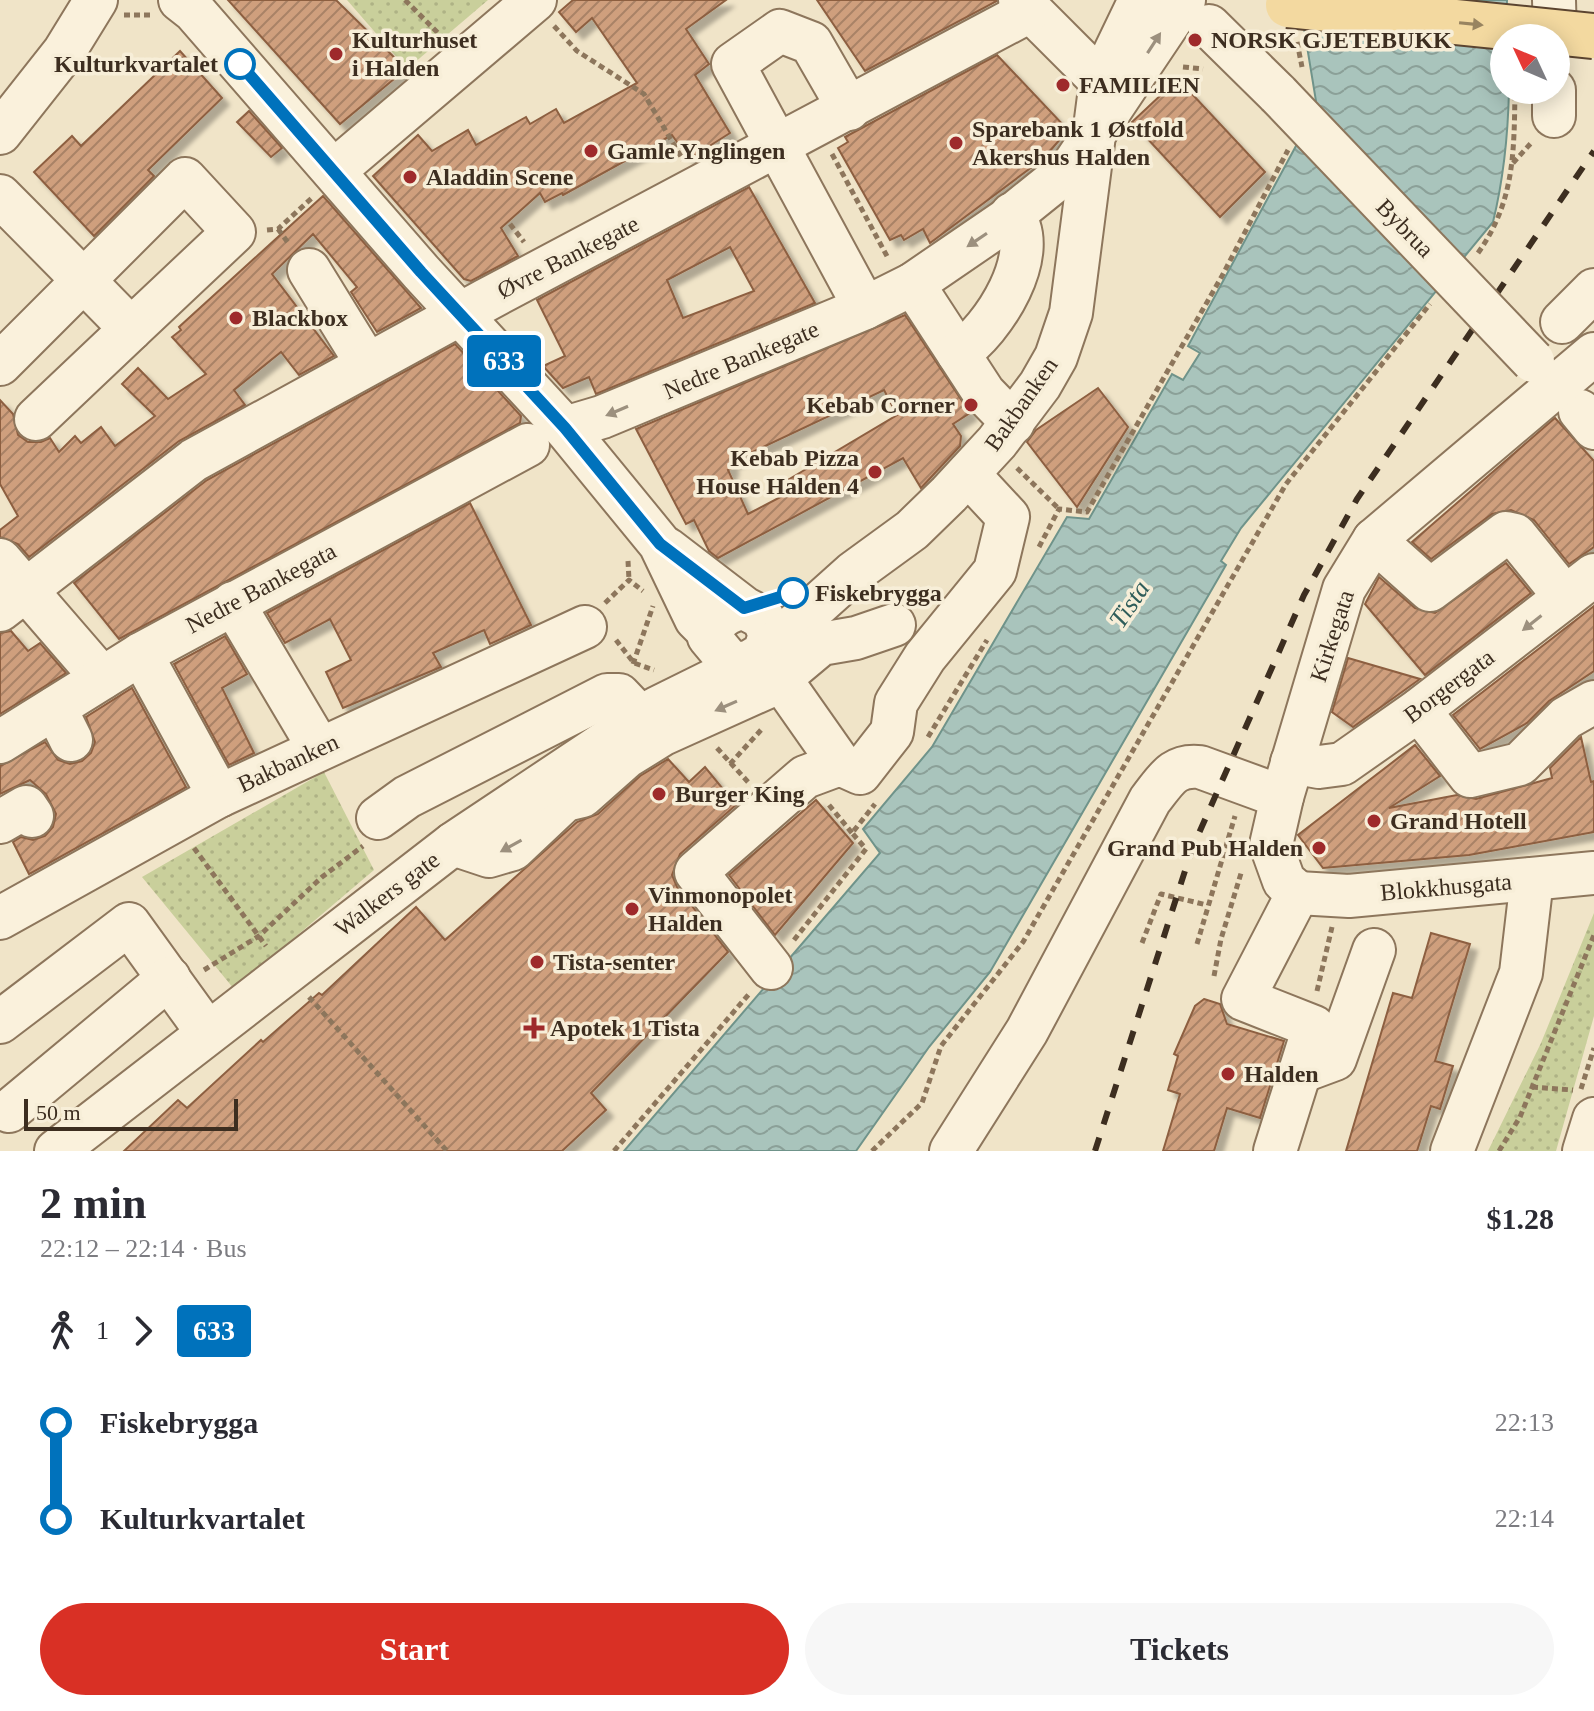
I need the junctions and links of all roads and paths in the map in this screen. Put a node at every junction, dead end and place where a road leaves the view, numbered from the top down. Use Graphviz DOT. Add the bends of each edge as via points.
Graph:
graph roads {
  1 [pos="405,0"];
  2 [pos="1140,0"];
  3 [pos="1554,0"];
  4 [pos="1288,5"];
  5 [pos="1024,6"];
  6 [pos="185,8"];
  7 [pos="540,8"];
  8 [pos="106,11"];
  9 [pos="1196,13"];
  10 [pos="1555,24"];
  11 [pos="1594,36"];
  12 [pos="449,43"];
  13 [pos="1101,81"];
  14 [pos="1515,104"];
  15 [pos="849,109"];
  16 [pos="1097,132"];
  17 [pos="0,133"];
  18 [pos="777,147"];
  19 [pos="831,153"];
  20 [pos="326,182"];
  21 [pos="701,188"];
  22 [pos="0,196"];
  23 [pos="1012,214"];
  24 [pos="234,232"];
  25 [pos="1474,258"];
  26 [pos="309,270"];
  27 [pos="901,272"];
  28 [pos="83,280"];
  29 [pos="1429,305"];
  30 [pos="865,308"];
  31 [pos="462,314"];
  32 [pos="131,329"];
  33 [pos="958,353"];
  34 [pos="1594,354"];
  35 [pos="0,364"];
  36 [pos="367,364"];
  37 [pos="1538,366"];
  38 [pos="36,419"];
  39 [pos="1013,423"];
  40 [pos="565,428"];
  41 [pos="528,445"];
  42 [pos="1015,467"];
  43 [pos="968,474"];
  44 [pos="1059,509"];
  45 [pos="1374,540"];
  46 [pos="660,544"];
  47 [pos="853,573"];
  48 [pos="9,586"];
  49 [pos="1580,586"];
  50 [pos="647,594"];
  51 [pos="655,600"];
  52 [pos="233,603"];
  53 [pos="745,608"];
  54 [pos="894,625"];
  55 [pos="585,627"];
  56 [pos="710,635"];
  57 [pos="141,654"];
  58 [pos="925,657"];
  59 [pos="755,659"];
  60 [pos="634,663"];
  61 [pos="102,678"];
  62 [pos="674,684"];
  63 [pos="607,695"];
  64 [pos="792,697"];
  65 [pos="1594,702"];
  66 [pos="1419,710"];
  67 [pos="641,718"];
  68 [pos="0,742"];
  69 [pos="713,744"];
  70 [pos="507,746"];
  71 [pos="319,748"];
  72 [pos="730,764"];
  73 [pos="840,764"];
  74 [pos="1273,781"];
  75 [pos="525,794"];
  76 [pos="219,796"];
  77 [pos="772,808"];
  78 [pos="378,818"];
  79 [pos="176,820"];
  80 [pos="453,844"];
  81 [pos="1594,873"];
  82 [pos="1532,879"];
  83 [pos="1298,893"];
  84 [pos="1207,905"];
  85 [pos="0,918"];
  86 [pos="1594,935"];
  87 [pos="259,936"];
  88 [pos="1142,943"];
  89 [pos="1197,944"];
  90 [pos="268,948"];
  91 [pos="1374,950"];
  92 [pos="771,968"];
  93 [pos="304,991"];
  94 [pos="187,1003"];
  95 [pos="0,1022"];
  96 [pos="1300,1072"];
  97 [pos="1532,1087"];
  98 [pos="1584,1104"];
  99 [pos="4,1105"];
  100 [pos="39,1151"];
  101 [pos="56,1151"];
  102 [pos="447,1151"];
  103 [pos="872,1151"];
  104 [pos="951,1151"];
  105 [pos="1275,1151"];
  106 [pos="1452,1151"];
  107 [pos="1499,1151"];
  108 [pos="1584,1151"];
  1 -- 12 [label="path"];
  2 -- 13 [label="street, Bakbanken"];
  3 -- 10 [label="street"];
  4 -- 11 [label="main road, one-way, bridge"];
  5 -- 13 [label="street, Øvre Bankegate"];
  5 -- 15 [label="street, Øvre Bankegate"];
  6 -- 8 [label="path" via="151,15"];
  6 -- 20 [label="street"];
  7 -- 20 [label="street"];
  7 -- 21 [label="path" via="577,51 644,94"];
  8 -- 17 [label="street" via="64,52"];
  16 -- 9 [label="street, Bakbanken, one-way"];
  9 -- 37 [label="street, Bybrua, bridge"];
  13 -- 16 [label="street, Bakbanken"];
  14 -- 25 [label="path" via="1513,163 1497,227"];
  15 -- 18 [label="street, Øvre Bankegate"];
  15 -- 18 [label="street" via="811,43 780,31 733,64"];
  16 -- 23 [label="street, Nedre Bankegate" via="1072,167"];
  16 -- 39 [label="street, Bakbanken" via="1071,313 1056,357"];
  18 -- 21 [label="street, Øvre Bankegate"];
  18 -- 30 [label="street"];
  19 -- 27 [label="path"];
  20 -- 24 [label="path" via="278,229"];
  20 -- 31 [label="street"];
  21 -- 31 [label="street, Øvre Bankegate"];
  22 -- 28 [label="street"];
  23 -- 27 [label="street, Nedre Bankegate, one-way"];
  23 -- 33 [label="street" via="1021,225 1020,266 1006,297"];
  24 -- 28 [label="street" via="185,179"];
  24 -- 32 [label="street"];
  26 -- 36 [label="street"];
  27 -- 30 [label="street, Nedre Bankegate"];
  27 -- 33 [label="street"];
  28 -- 32 [label="street"];
  28 -- 35 [label="street"];
  29 -- 103 [label="path" via="1286,484 1023,942 941,1046 922,1103"];
  30 -- 40 [label="street, Nedre Bankegate, one-way"];
  31 -- 36 [label="street, Øvre Bankegate"];
  31 -- 40 [label="street"];
  32 -- 38 [label="street"];
  33 -- 39 [label="street" via="996,409"];
  34 -- 45 [label="street, Kirkegata"];
  36 -- 48 [label="street, Øvre Bankegate" via="194,460"];
  39 -- 43 [label="street, Bakbanken"];
  40 -- 46 [label="street"];
  41 -- 52 [label="street, Nedre Bankegata"];
  42 -- 44 [label="path"];
  43 -- 47 [label="street, Bakbanken" via="912,530"];
  43 -- 58 [label="street" via="1008,517 995,571"];
  45 -- 49 [label="street" via="1430,590 1506,533"];
  45 -- 74 [label="street, Kirkegata" via="1344,589"];
  46 -- 53 [label="street"];
  46 -- 56 [label="street" via="696,619"];
  47 -- 53 [label="street, Bakbanken"];
  47 -- 54 [label="street"];
  47 -- 59 [label="street, Bakbanken"];
  48 -- 61 [label="street"];
  49 -- 66 [label="street, Borgergata, one-way"];
  50 -- 55 [label="path" via="629,580"];
  51 -- 60 [label="path"];
  52 -- 57 [label="street, Nedre Bankegata"];
  52 -- 71 [label="street"];
  53 -- 56 [label="street" via="730,610"];
  53 -- 59 [label="street" via="763,618 770,635"];
  54 -- 58 [label="street"];
  54 -- 80 [label="street, one-way" via="821,644 772,685 663,734 626,757 582,796 565,800 513,849 489,856"];
  55 -- 60 [label="path" via="613,637"];
  55 -- 71 [label="street, Bakbanken"];
  56 -- 59 [label="street" via="729,661"];
  56 -- 62 [label="street"];
  57 -- 61 [label="street, Nedre Bankegata"];
  57 -- 76 [label="street" via="192,715"];
  58 -- 73 [label="street" via="896,703 892,732 860,773"];
  59 -- 62 [label="street, Bakbanken"];
  60 -- 62 [label="path"];
  60 -- 63 [label="path"];
  61 -- 68 [label="street, Nedre Bankegata" via="63,724"];
  62 -- 67 [label="street, Walkers gate"];
  63 -- 67 [label="street" via="619,695"];
  63 -- 70 [label="street"];
  64 -- 72 [label="path"];
  64 -- 73 [label="street"];
  65 -- 66 [label="street" via="1566,718 1520,764 1470,776"];
  66 -- 74 [label="street, Borgergata" via="1342,764"];
  67 -- 75 [label="street, Walkers gate"];
  69 -- 72 [label="path"];
  70 -- 75 [label="street" via="511,772"];
  70 -- 78 [label="street" via="407,797"];
  71 -- 76 [label="street, Bakbanken"];
  72 -- 77 [label="path"];
  73 -- 77 [label="street" via="805,777"];
  74 -- 83 [label="street, Kirkegata" via="1271,845 1284,881"];
  74 -- 84 [label="path"];
  74 -- 104 [label="street, Borgergata" via="1200,767 1172,772 1150,800 1027,1031"];
  75 -- 80 [label="street, Walkers gate"];
  76 -- 79 [label="street, Bakbanken"];
  77 -- 92 [label="street" via="696,872"];
  78 -- 87 [label="path" via="370,841"];
  79 -- 85 [label="street, Bakbanken"];
  79 -- 87 [label="path"];
  80 -- 94 [label="street, Walkers gate"];
  81 -- 82 [label="street, Blokkhusgata"];
  82 -- 83 [label="street, Blokkhusgata" via="1349,896"];
  82 -- 106 [label="street" via="1521,973"];
  83 -- 96 [label="street" via="1243,999 1314,1027"];
  84 -- 88 [label="path" via="1161,894"];
  84 -- 89 [label="path"];
  86 -- 97 [label="path"];
  87 -- 90 [label="path"];
  87 -- 94 [label="path"];
  91 -- 96 [label="street" via="1335,1059"];
  93 -- 102 [label="path"];
  94 -- 95 [label="street" via="129,924"];
  94 -- 99 [label="street"];
  94 -- 101 [label="street, Walkers gate"];
  96 -- 105 [label="street"];
  97 -- 98 [label="path"];
  97 -- 107 [label="path"];
  98 -- 108 [label="street"];
  99 -- 100 [label="street"];
}
